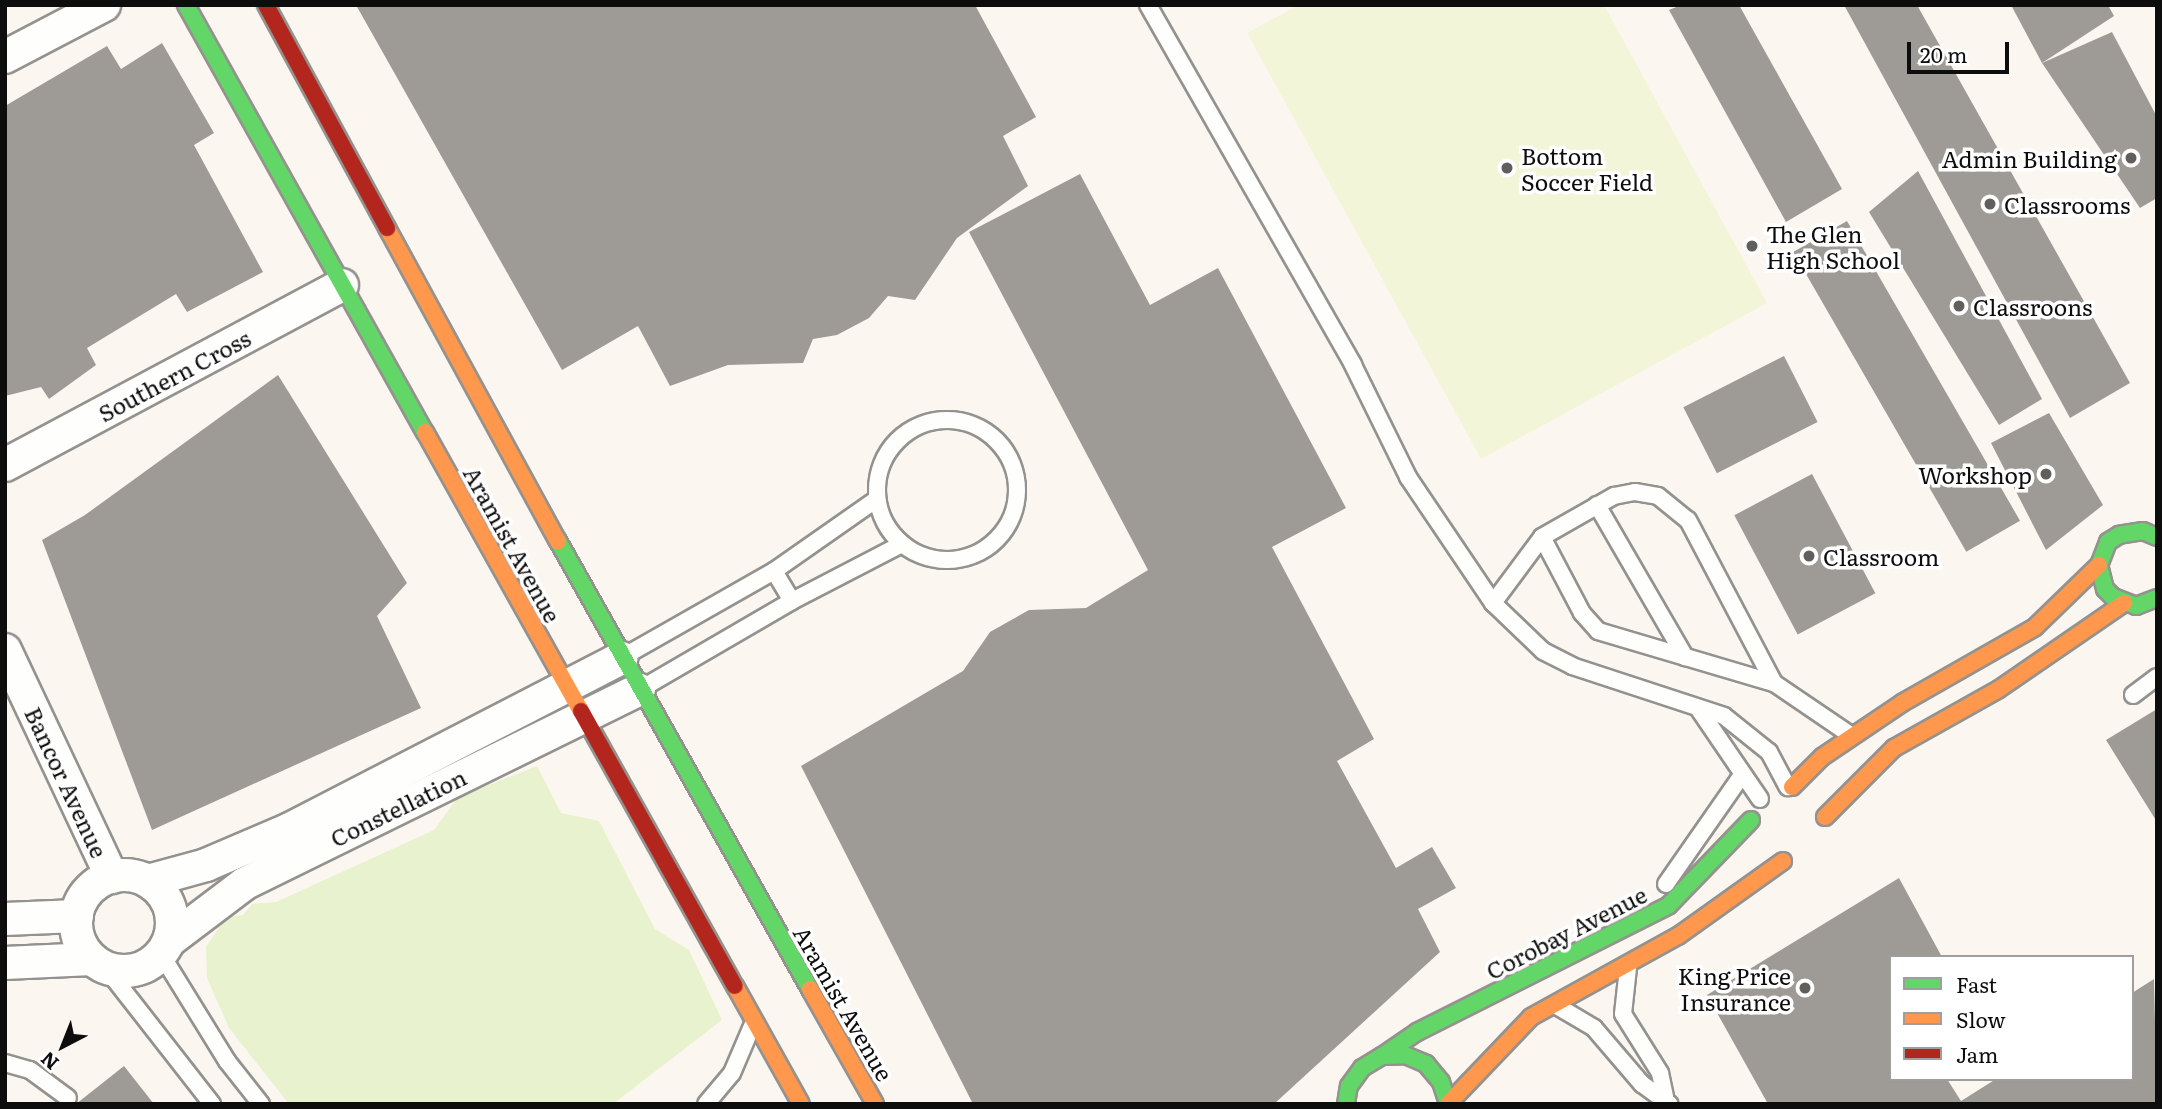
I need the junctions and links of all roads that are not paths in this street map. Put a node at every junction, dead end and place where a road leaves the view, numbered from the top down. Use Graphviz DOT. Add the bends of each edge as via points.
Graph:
graph roads {
  1 [pos="104,5"];
  2 [pos="186,5"];
  3 [pos="266,5"];
  4 [pos="1148,5"];
  5 [pos="5,57"];
  6 [pos="342,285"];
  7 [pos="5,465"];
  8 [pos="877,499"];
  9 [pos="1597,505"];
  10 [pos="2152,530"];
  11 [pos="1542,537"];
  12 [pos="902,544"];
  13 [pos="2099,565"];
  14 [pos="774,571"];
  15 [pos="2157,598"];
  16 [pos="792,601"];
  17 [pos="1493,603"];
  18 [pos="2124,603"];
  19 [pos="5,650"];
  20 [pos="1685,657"];
  21 [pos="621,658"];
  22 [pos="2157,677"];
  23 [pos="1774,683"];
  24 [pos="566,687"];
  25 [pos="639,691"];
  26 [pos="2133,695"];
  27 [pos="1698,708"];
  28 [pos="583,716"];
  29 [pos="1852,736"];
  30 [pos="1742,775"];
  31 [pos="1790,787"];
  32 [pos="1760,799"];
  33 [pos="1825,817"];
  34 [pos="1751,820"];
  35 [pos="1823,837"];
  36 [pos="1755,841"];
  37 [pos="1803,858"];
  38 [pos="111,877"];
  39 [pos="148,881"];
  40 [pos="77,916"];
  41 [pos="5,919"];
  42 [pos="1632,927"];
  43 [pos="165,948"];
  44 [pos="5,962"];
  45 [pos="1629,962"];
  46 [pos="98,963"];
  47 [pos="1552,1003"];
  48 [pos="754,1020"];
  49 [pos="1381,1056"];
  50 [pos="5,1063"];
  51 [pos="68,1098"];
  52 [pos="1663,1102"];
  53 [pos="212,1104"];
  54 [pos="261,1104"];
  55 [pos="706,1104"];
  56 [pos="801,1104"];
  57 [pos="875,1104"];
  58 [pos="1346,1104"];
  59 [pos="1448,1104"];
  1 -- 5 [label="street"];
  2 -- 6 [label="street, Aramist Avenue"];
  3 -- 21 [label="street, Aramist Avenue"];
  4 -- 17 [label="lane" via="1347,354 1408,477"];
  6 -- 7 [label="street, Southern Cross"];
  6 -- 24 [label="street, Aramist Avenue"];
  8 -- 12 [label="lane" via="886,523"];
  8 -- 12 [label="lane" via="882,462 892,446 921,425 939,420 975,425 1004,449 1017,483 1016,501 1011,520 988,548 971,556 935,559"];
  8 -- 14 [label="lane"];
  9 -- 11 [label="lane"];
  9 -- 20 [label="lane"];
  9 -- 23 [label="lane" via="1635,492 1675,506 1688,520"];
  10 -- 13 [label="street" via="2130,531 2108,542"];
  11 -- 17 [label="lane"];
  11 -- 20 [label="lane" via="1588,624"];
  12 -- 16 [label="lane"];
  13 -- 18 [label="street" via="2105,589"];
  13 -- 29 [label="street" via="2029,631"];
  14 -- 16 [label="lane"];
  14 -- 21 [label="lane"];
  15 -- 18 [label="street" via="2136,606"];
  16 -- 25 [label="lane"];
  17 -- 27 [label="lane" via="1535,644 1559,660"];
  18 -- 33 [label="street" via="1998,689 1894,748"];
  19 -- 38 [label="street, Bancor Avenue"];
  20 -- 23 [label="lane"];
  21 -- 24 [label="street, Constellation"];
  21 -- 25 [label="street, Aramist Avenue"];
  22 -- 26 [label="lane"];
  23 -- 29 [label="lane"];
  24 -- 28 [label="street, Aramist Avenue"];
  24 -- 39 [label="street, Constellation" via="290,829 206,865"];
  25 -- 28 [label="street, Constellation"];
  25 -- 57 [label="street, Aramist Avenue"];
  27 -- 30 [label="lane"];
  27 -- 31 [label="lane" via="1724,716 1747,731 1769,752"];
  28 -- 43 [label="street, Constellation" via="244,884"];
  28 -- 48 [label="street, Aramist Avenue"];
  29 -- 31 [label="street"];
  30 -- 32 [label="lane"];
  30 -- 42 [label="lane"];
  31 -- 32 [label="street"];
  31 -- 33 [label="street" via="1814,796"];
  32 -- 34 [label="street, Corobay Avenue"];
  33 -- 35 [label="street"];
  34 -- 36 [label="street"];
  34 -- 42 [label="street, Corobay Avenue" via="1682,894"];
  37 -- 45 [label="street" via="1776,858 1714,914"];
  38 -- 39 [label="street"];
  38 -- 40 [label="street" via="88,891"];
  39 -- 43 [label="street" via="171,912"];
  40 -- 41 [label="street"];
  40 -- 46 [label="street" via="82,946"];
  42 -- 49 [label="street, Corobay Avenue" via="1417,1032"];
  43 -- 46 [label="street" via="136,970"];
  43 -- 54 [label="lane" via="228,1061"];
  44 -- 46 [label="street"];
  45 -- 47 [label="street"];
  45 -- 52 [label="lane" via="1623,1014 1660,1073"];
  46 -- 53 [label="lane"];
  47 -- 52 [label="lane" via="1594,1028"];
  47 -- 59 [label="street" via="1531,1017"];
  48 -- 55 [label="lane" via="732,1073"];
  48 -- 56 [label="street, Aramist Avenue"];
  49 -- 58 [label="street, Corobay Avenue" via="1362,1068 1349,1086"];
  49 -- 59 [label="street" via="1405,1055 1426,1064 1441,1082"];
  50 -- 51 [label="lane" via="30,1070"];
}
